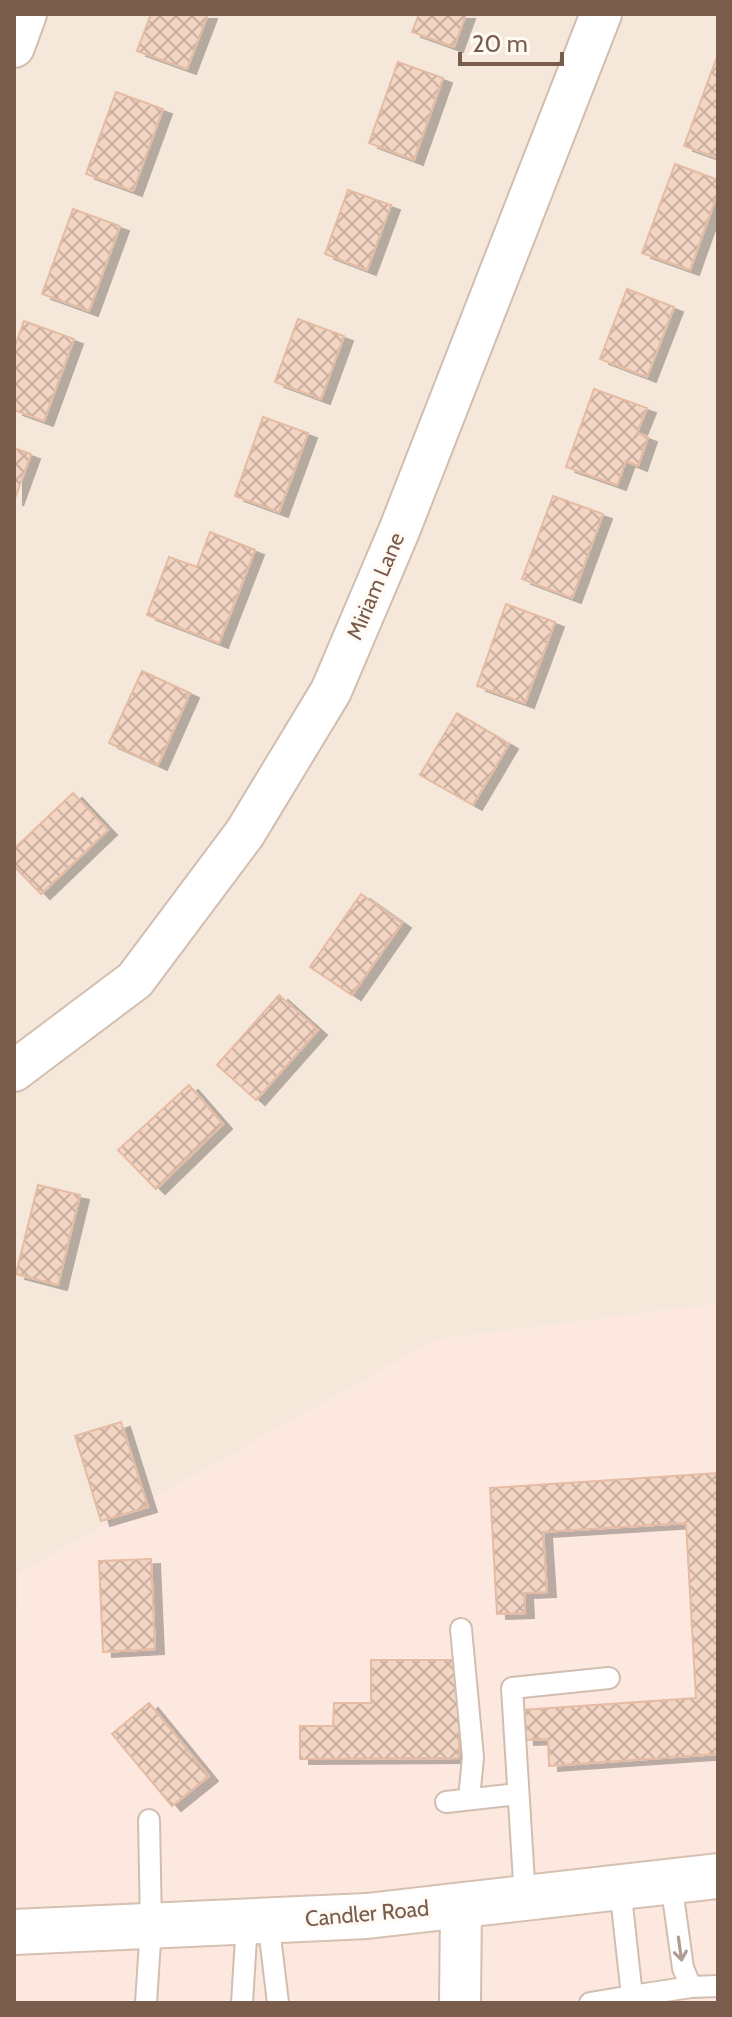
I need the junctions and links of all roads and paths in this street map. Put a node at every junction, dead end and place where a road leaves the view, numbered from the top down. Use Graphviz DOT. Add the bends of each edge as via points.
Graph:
graph roads {
  1 [pos="26,14"];
  2 [pos="601,14"];
  3 [pos="14,47"];
  4 [pos="14,1071"];
  5 [pos="461,1629"];
  6 [pos="609,1678"];
  7 [pos="518,1794"];
  8 [pos="469,1799"];
  9 [pos="446,1802"];
  10 [pos="149,1820"];
  11 [pos="718,1876"];
  12 [pos="671,1882"];
  13 [pos="620,1887"];
  14 [pos="525,1898"];
  15 [pos="461,1905"];
  16 [pos="258,1921"];
  17 [pos="151,1926"];
  18 [pos="14,1932"];
  19 [pos="718,1986"];
  20 [pos="691,1987"];
  21 [pos="632,1996"];
  22 [pos="663,1997"];
  23 [pos="146,2003"];
  24 [pos="242,2003"];
  25 [pos="278,2003"];
  26 [pos="460,2003"];
  27 [pos="590,2003"];
  1 -- 3 [label="street"];
  2 -- 4 [label="street, Miriam Lane" via="331,691 245,833 135,980"];
  5 -- 8 [label="lane" via="473,1757"];
  6 -- 7 [label="lane" via="512,1688"];
  7 -- 8 [label="lane"];
  7 -- 14 [label="lane"];
  8 -- 9 [label="lane"];
  10 -- 17 [label="lane"];
  11 -- 12 [label="main road, Candler Road"];
  12 -- 13 [label="main road, Candler Road"];
  12 -- 20 [label="lane, one-way" via="683,1968"];
  13 -- 14 [label="main road, Candler Road"];
  13 -- 21 [label="lane"];
  14 -- 15 [label="main road, Candler Road"];
  15 -- 16 [label="main road, Candler Road"];
  15 -- 26 [label="street"];
  16 -- 17 [label="main road, Candler Road"];
  16 -- 24 [label="lane"];
  16 -- 25 [label="lane"];
  17 -- 18 [label="main road, Candler Road"];
  17 -- 23 [label="lane"];
  19 -- 20 [label="lane"];
  20 -- 22 [label="lane"];
  21 -- 22 [label="lane"];
  21 -- 27 [label="lane"];
}
